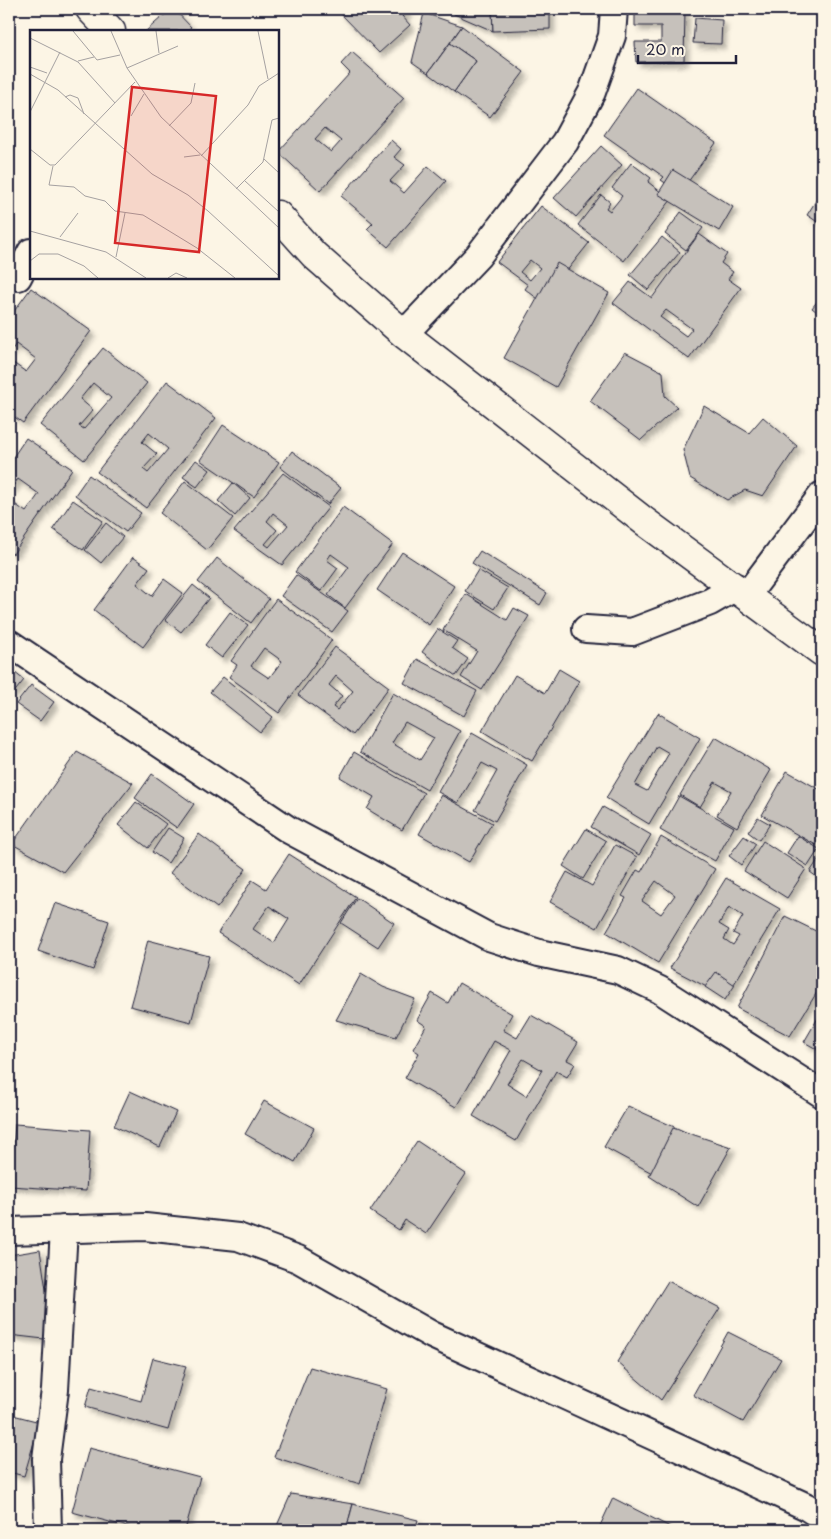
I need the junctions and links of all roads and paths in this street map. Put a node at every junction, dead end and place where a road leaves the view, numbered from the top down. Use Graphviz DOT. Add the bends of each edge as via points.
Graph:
graph roads {
  1 [pos="90,9"];
  2 [pos="614,9"];
  3 [pos="109,30"];
  4 [pos="279,216"];
  5 [pos="30,254"];
  6 [pos="18,277"];
  7 [pos="404,334"];
  8 [pos="822,495"];
  9 [pos="742,591"];
  10 [pos="586,629"];
  11 [pos="9,643"];
  12 [pos="822,652"];
  13 [pos="822,1094"];
  14 [pos="64,1229"];
  15 [pos="9,1231"];
  16 [pos="822,1517"];
  17 [pos="48,1530"];
  1 -- 3 [label="street"];
  2 -- 7 [label="street" via="612,36 592,92 565,142 478,256"];
  4 -- 7 [label="street" via="314,255"];
  5 -- 6 [label="street"];
  7 -- 9 [label="street" via="644,520"];
  8 -- 9 [label="street"];
  9 -- 10 [label="street" via="632,632"];
  9 -- 12 [label="street"];
  11 -- 13 [label="street" via="289,830 489,937 539,953 618,970 660,990"];
  14 -- 15 [label="street"];
  14 -- 16 [label="street" via="145,1227 238,1237 298,1259 432,1335 805,1506"];
  14 -- 17 [label="street" via="55,1390 46,1459"];
}
